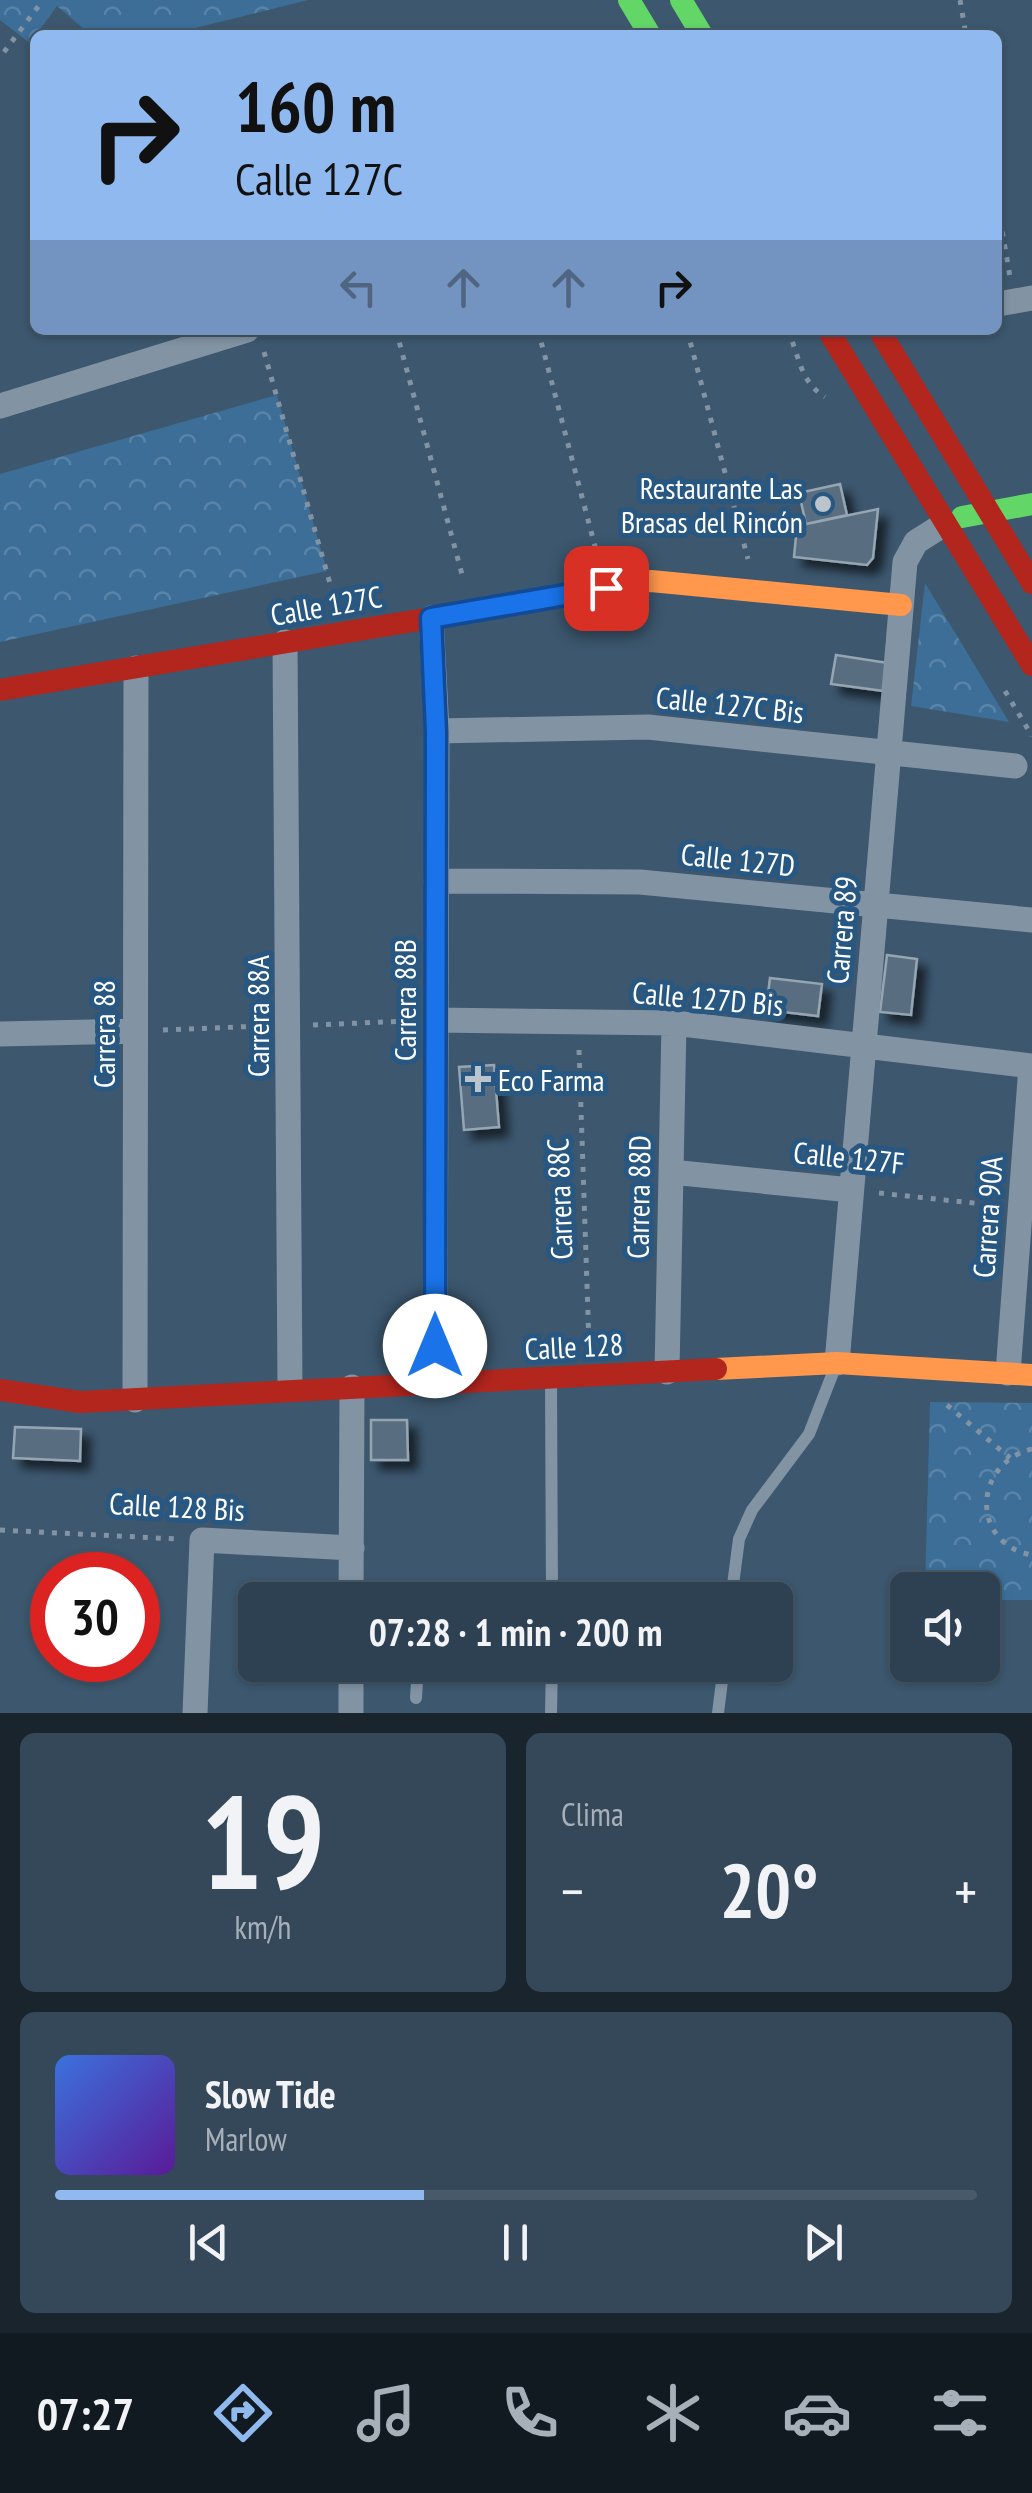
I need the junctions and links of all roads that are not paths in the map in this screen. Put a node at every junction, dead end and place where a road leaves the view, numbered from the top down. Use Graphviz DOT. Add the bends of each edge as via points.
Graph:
graph roads {
  1 [pos="629,0"];
  2 [pos="681,0"];
  3 [pos="647,30"];
  4 [pos="699,30"];
  5 [pos="831,335"];
  6 [pos="882,335"];
  7 [pos="255,338"];
  8 [pos="0,406"];
  9 [pos="1032,504"];
  10 [pos="987,512"];
  11 [pos="946,523"];
  12 [pos="1032,583"];
  13 [pos="901,605"];
  14 [pos="431,618"];
  15 [pos="285,642"];
  16 [pos="1032,665"];
  17 [pos="136,668"];
  18 [pos="0,690"];
  19 [pos="436,732"];
  20 [pos="888,752"];
  21 [pos="1016,766"];
  22 [pos="436,881"];
  23 [pos="875,905"];
  24 [pos="1032,920"];
  25 [pos="436,1020"];
  26 [pos="674,1024"];
  27 [pos="136,1031"];
  28 [pos="0,1034"];
  29 [pos="863,1048"];
  30 [pos="1032,1066"];
  31 [pos="671,1172"];
  32 [pos="851,1190"];
  33 [pos="837,1363"];
  34 [pos="667,1372"];
  35 [pos="1020,1374"];
  36 [pos="550,1377"];
  37 [pos="435,1383"];
  38 [pos="352,1387"];
  39 [pos="290,1389"];
  40 [pos="0,1390"];
  41 [pos="134,1400"];
  42 [pos="352,1548"];
  43 [pos="351,1582"];
  44 [pos="552,1582"];
  45 [pos="734,1582"];
  46 [pos="351,1682"];
  47 [pos="417,1682"];
  48 [pos="552,1682"];
  49 [pos="722,1682"];
  50 [pos="416,1698"];
  51 [pos="195,1713"];
  52 [pos="351,1713"];
  53 [pos="551,1713"];
  54 [pos="718,1713"];
  1 -- 3 [label="street"];
  2 -- 4 [label="street"];
  5 -- 11 [label="street"];
  6 -- 10 [label="street"];
  7 -- 8 [label="street"];
  9 -- 10 [label="street"];
  10 -- 11 [label="street"];
  10 -- 12 [label="street"];
  11 -- 13 [label="street, Carrera 89" via="908,552"];
  11 -- 16 [label="street"];
  13 -- 14 [label="street, Calle 127C" via="651,581"];
  13 -- 20 [label="street, Carrera 89"];
  14 -- 15 [label="street, Calle 127C"];
  14 -- 19 [label="street, Carrera 88B"];
  15 -- 17 [label="street, Calle 127C"];
  15 -- 39 [label="street, Carrera 88A"];
  17 -- 18 [label="street, Calle 127C"];
  17 -- 27 [label="street, Carrera 88"];
  19 -- 20 [label="street, Calle 127C Bis" via="648,727"];
  19 -- 22 [label="street, Carrera 88B"];
  20 -- 21 [label="street, Calle 127C Bis"];
  20 -- 23 [label="street, Carrera 89"];
  22 -- 23 [label="street, Calle 127D" via="640,882"];
  22 -- 25 [label="street, Carrera 88B"];
  23 -- 24 [label="street, Calle 127D"];
  23 -- 29 [label="street, Carrera 89"];
  25 -- 26 [label="street, Calle 127D Bis"];
  25 -- 37 [label="street, Carrera 88B"];
  26 -- 29 [label="street, Calle 127D Bis"];
  26 -- 31 [label="street, Carrera 88D"];
  27 -- 28 [label="street"];
  27 -- 41 [label="street, Carrera 88"];
  29 -- 30 [label="street, Calle 127D Bis"];
  29 -- 32 [label="street, Carrera 89"];
  30 -- 35 [label="street, Carrera 90A" via="1020,1208"];
  31 -- 32 [label="street, Calle 127F"];
  31 -- 34 [label="street, Carrera 88D"];
  32 -- 33 [label="street, Carrera 89"];
  33 -- 34 [label="street, Calle 128"];
  33 -- 35 [label="street, Calle 128"];
  33 -- 45 [label="lane" via="809,1434 752,1510 739,1540"];
  34 -- 36 [label="street, Calle 128"];
  36 -- 37 [label="street, Calle 128"];
  36 -- 44 [label="lane"];
  37 -- 38 [label="street, Calle 128"];
  38 -- 39 [label="street, Calle 128"];
  38 -- 42 [label="street"];
  39 -- 41 [label="street, Calle 128"];
  40 -- 41 [label="street, Calle 128" via="80,1402"];
  42 -- 43 [label="street"];
  42 -- 51 [label="street, Calle 128 Bis" via="202,1540"];
  46 -- 52 [label="street"];
  47 -- 50 [label="lane"];
  48 -- 53 [label="lane"];
  49 -- 54 [label="lane"];
}
